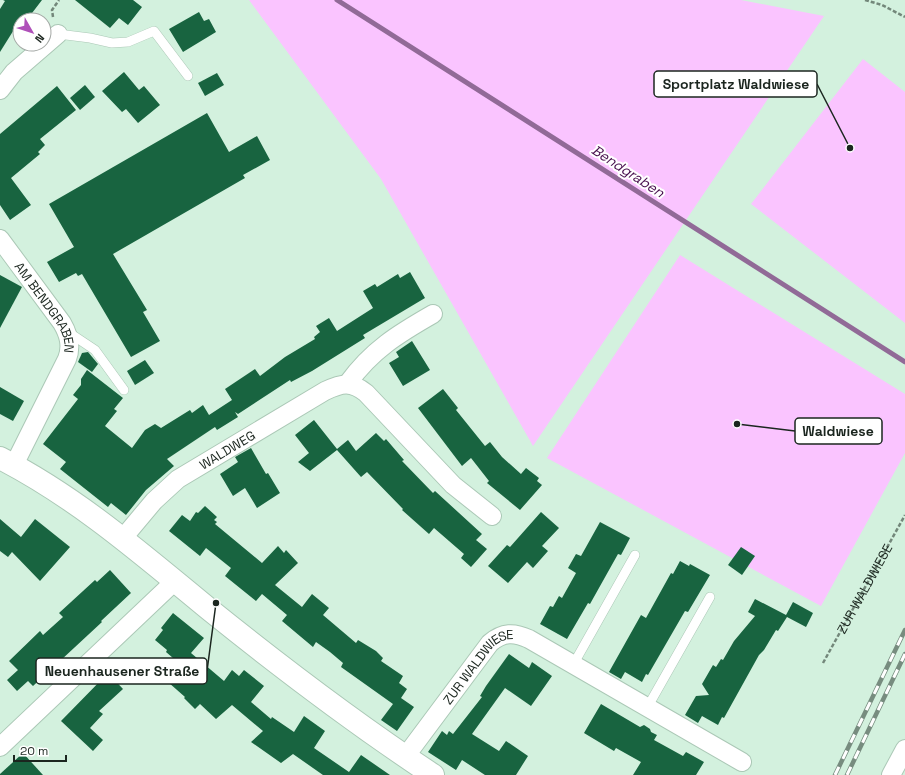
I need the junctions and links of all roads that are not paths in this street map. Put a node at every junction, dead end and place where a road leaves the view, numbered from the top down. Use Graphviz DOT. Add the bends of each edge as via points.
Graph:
graph roads {
  1 [pos="58,34"];
  2 [pos="188,76"];
  3 [pos="0,90"];
  4 [pos="0,239"];
  5 [pos="433,314"];
  6 [pos="66,331"];
  7 [pos="348,383"];
  8 [pos="124,390"];
  9 [pos="7,462"];
  10 [pos="492,516"];
  11 [pos="123,538"];
  12 [pos="635,555"];
  13 [pos="175,581"];
  14 [pos="710,598"];
  15 [pos="573,665"];
  16 [pos="648,708"];
  17 [pos="0,747"];
  18 [pos="905,749"];
  19 [pos="405,757"];
  20 [pos="742,762"];
  21 [pos="433,775"];
  22 [pos="891,775"];
  1 -- 2 [label="lane" via="112,43 128,42 154,31"];
  1 -- 3 [label="street" via="14,72"];
  4 -- 6 [label="street, AM BENDGRABEN"];
  5 -- 7 [label="street" via="376,350"];
  6 -- 8 [label="lane" via="95,350"];
  6 -- 9 [label="street, AM BENDGRABEN" via="70,343 68,359"];
  7 -- 10 [label="street" via="366,393 453,485"];
  7 -- 11 [label="street, WALDWEG" via="325,391 178,479 154,501"];
  9 -- 11 [label="main road" via="66,496"];
  11 -- 13 [label="main road"];
  12 -- 15 [label="lane"];
  13 -- 17 [label="street"];
  13 -- 19 [label="main road" via="322,698"];
  14 -- 16 [label="lane"];
  15 -- 16 [label="street, ZUR WALDWIESE"];
  15 -- 19 [label="street, ZUR WALDWIESE" via="519,635 499,636 490,644"];
  16 -- 20 [label="street, ZUR WALDWIESE"];
  18 -- 22 [label="street"];
  19 -- 21 [label="main road"];
}
